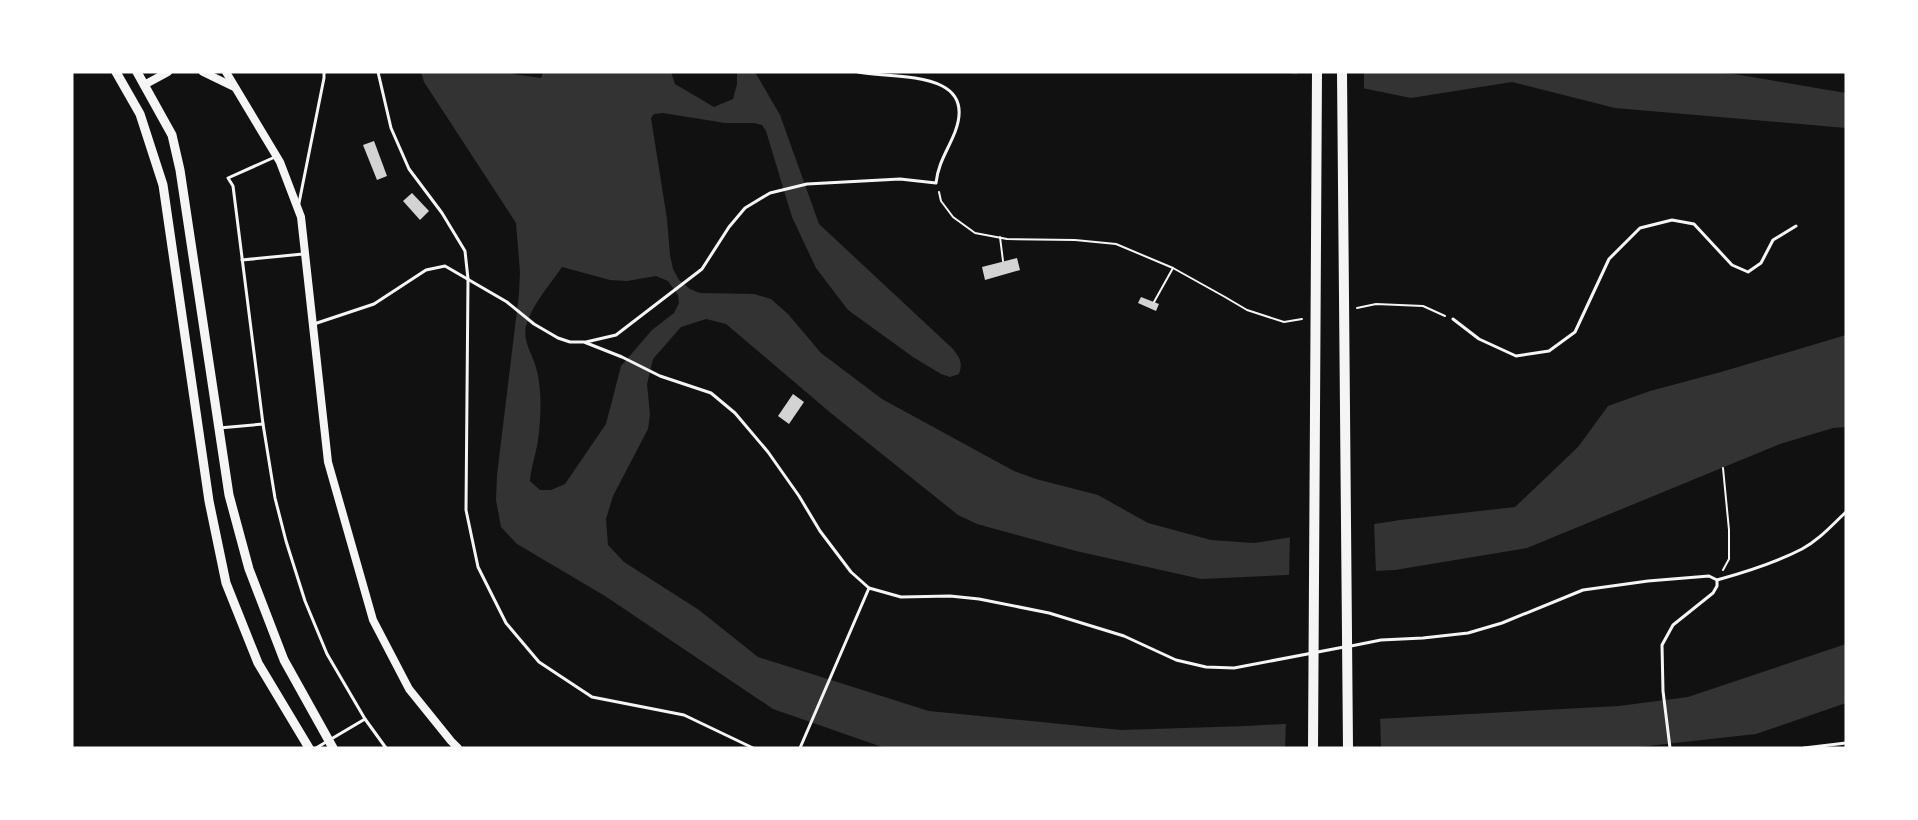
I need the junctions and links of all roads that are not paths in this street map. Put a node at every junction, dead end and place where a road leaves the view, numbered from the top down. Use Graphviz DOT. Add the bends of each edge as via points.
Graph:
graph roads {
  1 [pos="116,72"];
  2 [pos="137,72"];
  3 [pos="168,72"];
  4 [pos="203,72"];
  5 [pos="226,72"];
  6 [pos="324,72"];
  7 [pos="378,72"];
  8 [pos="858,72"];
  9 [pos="1317,72"];
  10 [pos="1342,72"];
  11 [pos="144,85"];
  12 [pos="235,88"];
  13 [pos="277,156"];
  14 [pos="298,208"];
  15 [pos="1796,226"];
  16 [pos="305,254"];
  17 [pos="242,261"];
  18 [pos="468,279"];
  19 [pos="1453,319"];
  20 [pos="312,325"];
  21 [pos="584,342"];
  22 [pos="262,424"];
  23 [pos="219,428"];
  24 [pos="1846,512"];
  25 [pos="1717,580"];
  26 [pos="869,588"];
  27 [pos="365,719"];
  28 [pos="1846,743"];
  29 [pos="331,745"];
  30 [pos="309,748"];
  31 [pos="316,748"];
  32 [pos="386,748"];
  33 [pos="458,748"];
  34 [pos="753,748"];
  35 [pos="800,748"];
  36 [pos="1313,748"];
  37 [pos="1348,748"];
  38 [pos="1670,748"];
  39 [pos="1804,748"];
  1 -- 30 [label="main road" via="140,114 163,185 209,501 226,583 258,663"];
  2 -- 11 [label="main road"];
  3 -- 11 [label="street"];
  4 -- 12 [label="street"];
  5 -- 12 [label="street"];
  6 -- 14 [label="lane"];
  7 -- 18 [label="lane" via="391,128 409,169 465,251"];
  8 -- 21 [label="lane" via="928,79 954,96 959,108 958,121 936,183 900,179 807,184 770,193 745,208 702,269 616,335"];
  9 -- 36 [label="highway"];
  10 -- 37 [label="highway"];
  11 -- 23 [label="main road" via="172,135 180,170"];
  12 -- 13 [label="street"];
  13 -- 14 [label="street"];
  13 -- 17 [label="lane" via="228,178 233,186"];
  14 -- 16 [label="street"];
  15 -- 19 [label="lane" via="1773,240 1761,263 1748,272 1732,265 1694,224 1672,220 1640,228 1610,259 1575,332 1549,351 1516,356 1479,339"];
  16 -- 17 [label="lane"];
  16 -- 20 [label="street"];
  17 -- 22 [label="lane"];
  18 -- 20 [label="lane" via="445,266 426,270 374,304"];
  18 -- 21 [label="lane" via="558,338"];
  18 -- 34 [label="lane" via="466,510 478,567 506,623 539,662 592,697 684,715"];
  20 -- 33 [label="street" via="328,462 373,620 409,689"];
  21 -- 26 [label="lane" via="711,393 735,413 768,452 851,572"];
  22 -- 23 [label="lane"];
  22 -- 27 [label="lane" via="285,541 305,601 327,654"];
  23 -- 29 [label="main road" via="229,495 249,569 284,660"];
  24 -- 25 [label="lane" via="1803,549"];
  25 -- 26 [label="lane" via="1709,576 1648,580 1583,590 1468,633 1381,640 1234,668 1176,660 1124,636 1050,613 979,599 901,597"];
  25 -- 38 [label="lane" via="1713,593 1673,625 1662,645"];
  26 -- 35 [label="lane"];
  27 -- 29 [label="lane"];
  27 -- 32 [label="lane"];
  28 -- 39 [label="lane"];
  29 -- 31 [label="lane"];
}
